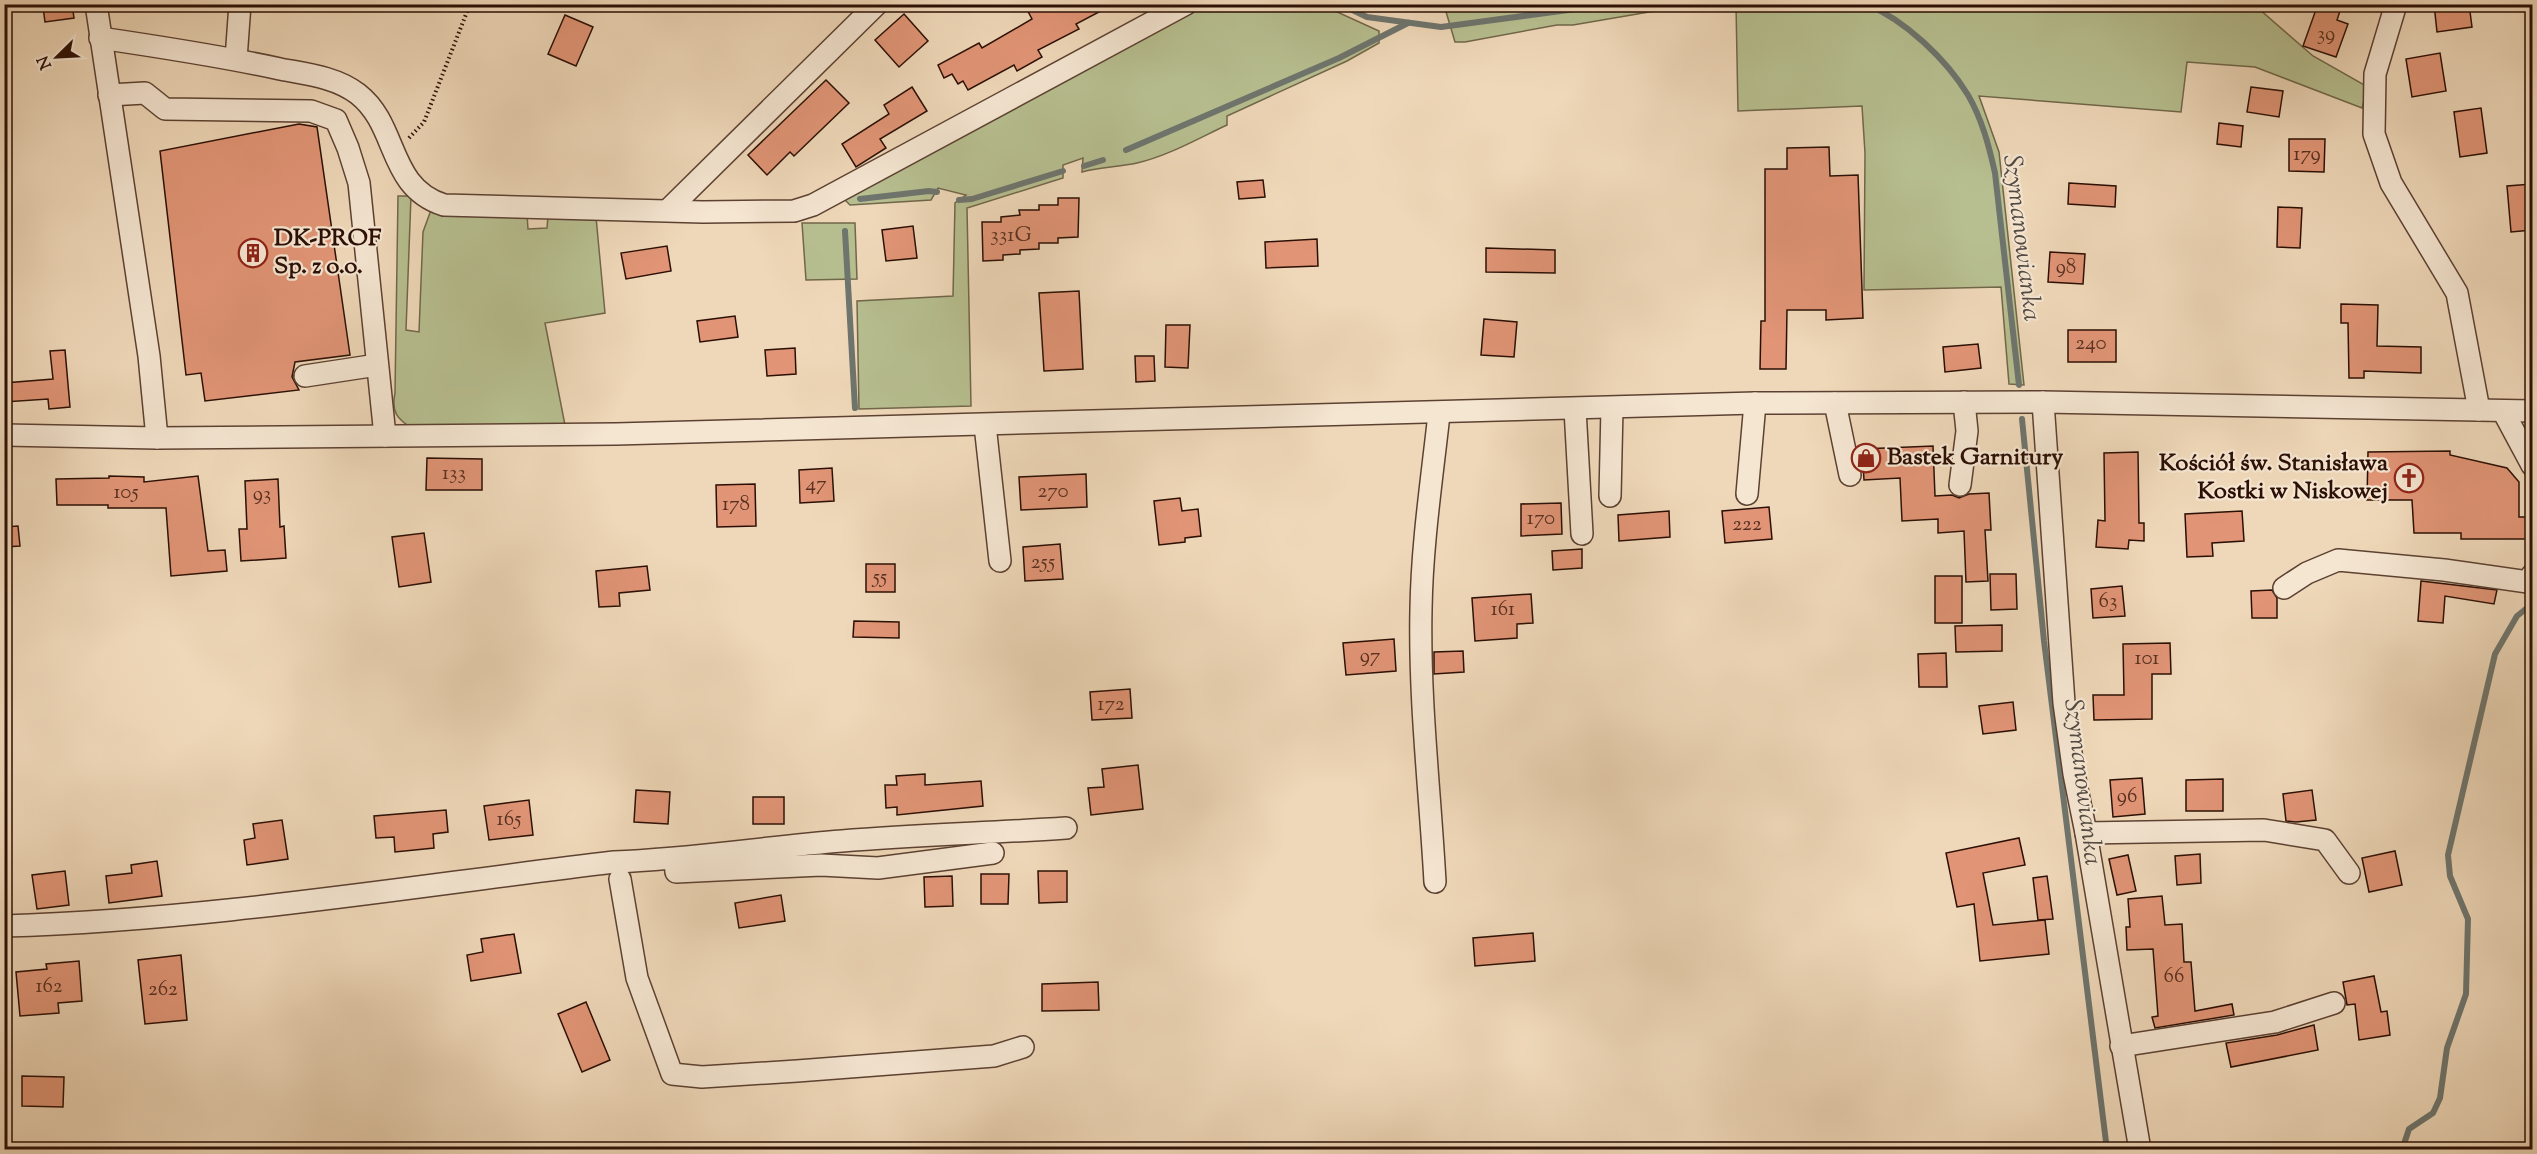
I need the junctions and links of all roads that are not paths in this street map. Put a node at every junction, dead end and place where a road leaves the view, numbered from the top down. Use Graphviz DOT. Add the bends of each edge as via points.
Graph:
graph roads {
  1 [pos="96,4"];
  2 [pos="240,4"];
  3 [pos="877,4"];
  4 [pos="1186,4"];
  5 [pos="2396,4"];
  6 [pos="100,38"];
  7 [pos="236,59"];
  8 [pos="109,95"];
  9 [pos="668,210"];
  10 [pos="377,365"];
  11 [pos="304,376"];
  12 [pos="1964,402"];
  13 [pos="2043,402"];
  14 [pos="1755,403"];
  15 [pos="1835,403"];
  16 [pos="1612,408"];
  17 [pos="1575,409"];
  18 [pos="2479,410"];
  19 [pos="2503,411"];
  20 [pos="2532,411"];
  21 [pos="1439,414"];
  22 [pos="985,425"];
  23 [pos="4,435"];
  24 [pos="385,436"];
  25 [pos="157,438"];
  26 [pos="2532,465"];
  27 [pos="1850,475"];
  28 [pos="1960,484"];
  29 [pos="1748,494"];
  30 [pos="1610,496"];
  31 [pos="1582,534"];
  32 [pos="1000,561"];
  33 [pos="2532,575"];
  34 [pos="2284,588"];
  35 [pos="1066,828"];
  36 [pos="2086,833"];
  37 [pos="993,853"];
  38 [pos="675,859"];
  39 [pos="2349,873"];
  40 [pos="620,879"];
  41 [pos="1435,882"];
  42 [pos="4,926"];
  43 [pos="2334,1003"];
  44 [pos="2121,1046"];
  45 [pos="1023,1047"];
  46 [pos="2140,1149"];
  1 -- 6 [label="street"];
  2 -- 7 [label="street"];
  3 -- 9 [label="street"];
  4 -- 9 [label="street" via="813,205 794,211"];
  5 -- 18 [label="street" via="2375,74 2374,134 2391,183 2457,293"];
  6 -- 7 [label="street"];
  6 -- 8 [label="street"];
  7 -- 9 [label="street" via="332,80 358,94 376,114 405,176 421,195 444,206"];
  8 -- 10 [label="street" via="144,93 165,109 311,111 336,120 360,183"];
  8 -- 25 [label="street" via="149,356"];
  10 -- 11 [label="street"];
  10 -- 24 [label="street"];
  12 -- 13 [label="street"];
  12 -- 15 [label="street"];
  12 -- 28 [label="street" via="1967,431"];
  13 -- 18 [label="street"];
  13 -- 36 [label="street" via="2064,703"];
  14 -- 15 [label="street"];
  14 -- 16 [label="street"];
  14 -- 29 [label="street"];
  15 -- 27 [label="street"];
  16 -- 17 [label="street"];
  16 -- 30 [label="street"];
  17 -- 21 [label="street"];
  17 -- 31 [label="street"];
  18 -- 19 [label="street"];
  19 -- 20 [label="street"];
  19 -- 26 [label="street"];
  21 -- 22 [label="street"];
  21 -- 41 [label="street" via="1421,607 1421,674"];
  22 -- 24 [label="street"];
  22 -- 32 [label="street"];
  23 -- 25 [label="street"];
  24 -- 25 [label="street"];
  33 -- 34 [label="street" via="2528,582 2338,560"];
  35 -- 38 [label="street" via="844,841"];
  36 -- 39 [label="street" via="2264,830 2325,840"];
  36 -- 44 [label="street"];
  37 -- 38 [label="street" via="878,868 821,865 675,872"];
  38 -- 42 [label="street" via="614,862 116,920"];
  40 -- 45 [label="street" via="637,978 672,1074 702,1077 994,1056"];
  43 -- 44 [label="street" via="2275,1022"];
  44 -- 46 [label="street"];
}
